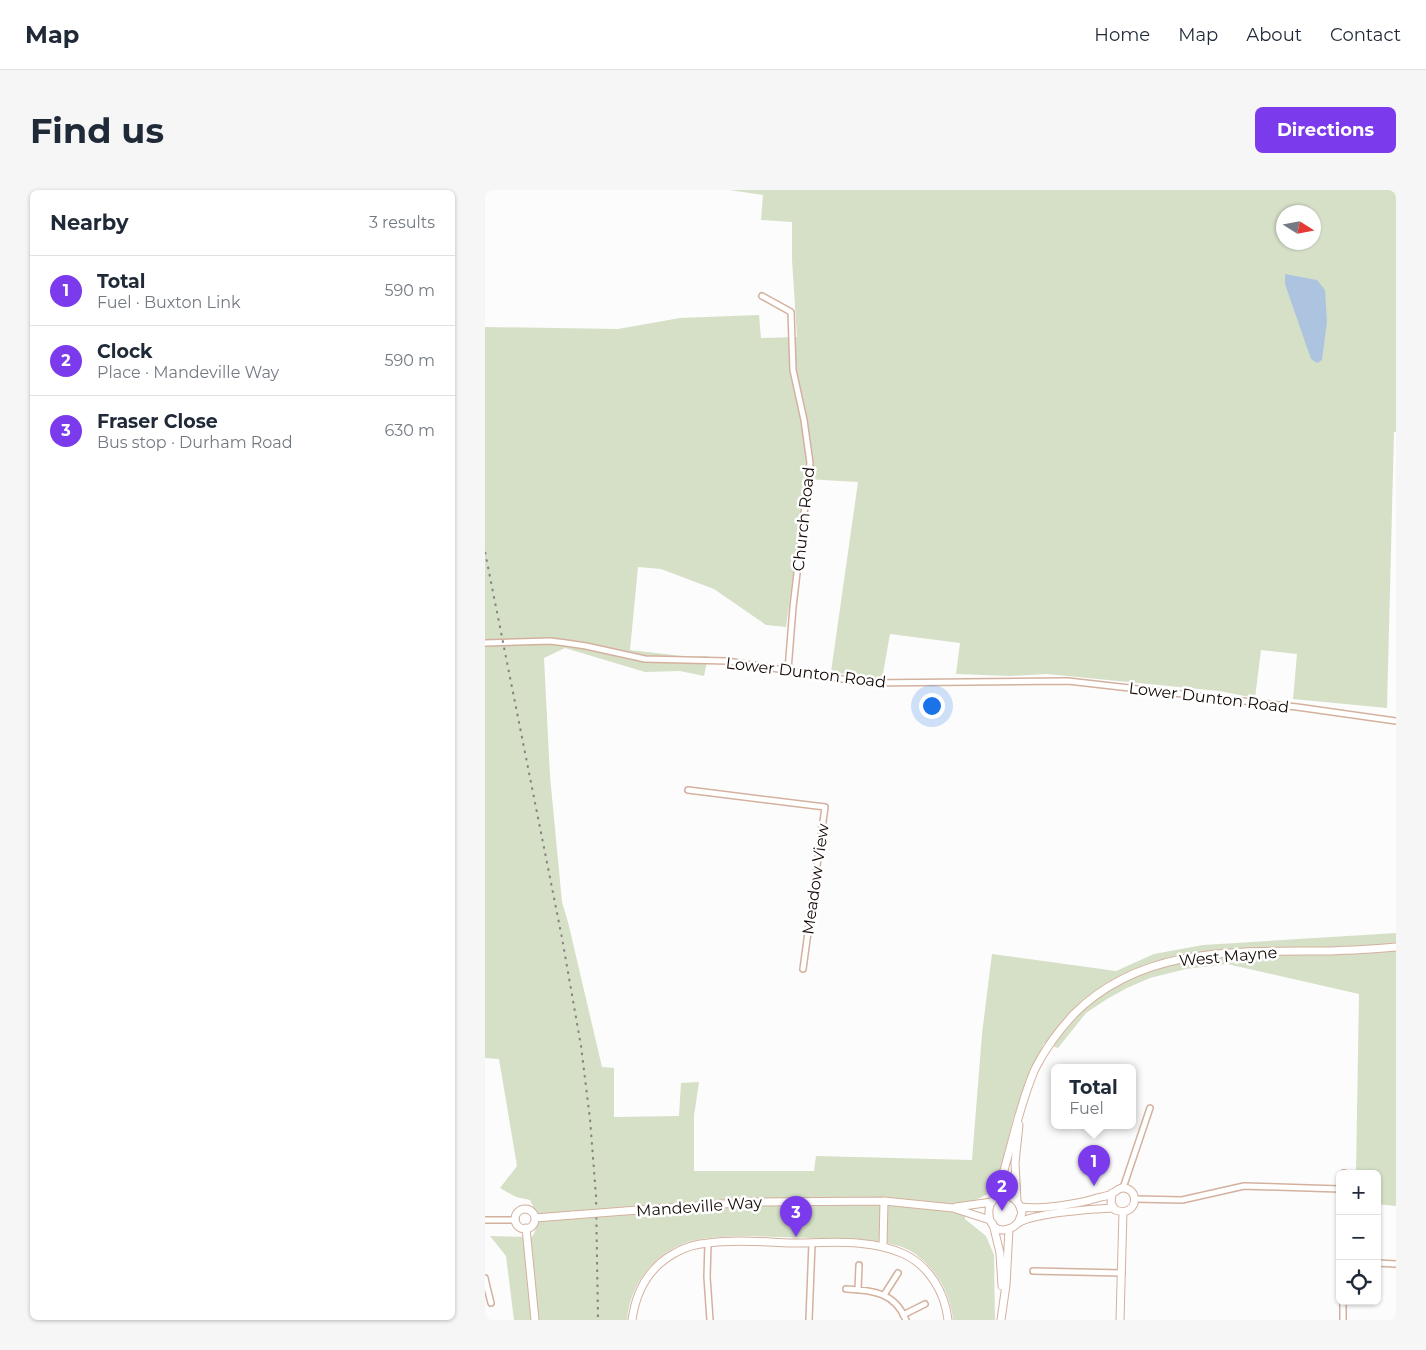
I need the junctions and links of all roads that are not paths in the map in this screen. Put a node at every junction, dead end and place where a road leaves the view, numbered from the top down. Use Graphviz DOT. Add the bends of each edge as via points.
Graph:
graph roads {
  1 [pos="762,296"];
  2 [pos="485,643"];
  3 [pos="788,670"];
  4 [pos="1396,721"];
  5 [pos="688,790"];
  6 [pos="1396,948"];
  7 [pos="803,969"];
  8 [pos="1150,1108"];
  9 [pos="1019,1117"];
  10 [pos="1123,1188"];
  11 [pos="1336,1189"];
  12 [pos="1113,1193"];
  13 [pos="1135,1199"];
  14 [pos="884,1200"];
  15 [pos="993,1200"];
  16 [pos="1019,1204"];
  17 [pos="953,1208"];
  18 [pos="1113,1208"];
  19 [pos="1123,1212"];
  20 [pos="535,1218"];
  21 [pos="485,1220"];
  22 [pos="516,1220"];
  23 [pos="991,1222"];
  24 [pos="1018,1223"];
  25 [pos="526,1228"];
  26 [pos="1009,1229"];
  27 [pos="707,1242"];
  28 [pos="812,1243"];
  29 [pos="883,1246"];
  30 [pos="1381,1263"];
  31 [pos="1396,1264"];
  32 [pos="859,1265"];
  33 [pos="1033,1272"];
  34 [pos="898,1273"];
  35 [pos="1121,1273"];
  36 [pos="485,1278"];
  37 [pos="486,1288"];
  38 [pos="846,1289"];
  39 [pos="858,1290"];
  40 [pos="885,1295"];
  41 [pos="491,1303"];
  42 [pos="925,1304"];
  43 [pos="1343,1305"];
  44 [pos="1002,1309"];
  45 [pos="905,1317"];
  46 [pos="535,1320"];
  47 [pos="632,1320"];
  48 [pos="710,1320"];
  49 [pos="809,1320"];
  50 [pos="948,1320"];
  51 [pos="1001,1320"];
  52 [pos="1120,1320"];
  53 [pos="1343,1320"];
  1 -- 3 [label="street, Church Road" via="791,312 793,370 810,463"];
  2 -- 3 [label="street, Lower Dunton Road" via="566,643 645,659 720,661"];
  3 -- 4 [label="street, Lower Dunton Road" via="868,683 1068,681"];
  5 -- 7 [label="street, Meadow View" via="825,807"];
  6 -- 9 [label="main road, West Mayne" via="1210,954 1166,962 1130,975 1097,994 1059,1032 1036,1067"];
  8 -- 10 [label="street"];
  9 -- 15 [label="main road, West Mayne"];
  9 -- 16 [label="main road, West Mayne" via="1015,1163"];
  10 -- 12 [label="main road"];
  10 -- 13 [label="main road"];
  11 -- 13 [label="street" via="1244,1186 1182,1200"];
  12 -- 16 [label="main road" via="1049,1206 1031,1208"];
  12 -- 18 [label="main road" via="1110,1200"];
  13 -- 19 [label="main road" via="1132,1208"];
  14 -- 17 [label="main road, Mandeville Way"];
  14 -- 20 [label="main road, Mandeville Way, bridge" via="751,1202"];
  14 -- 29 [label="main road"];
  15 -- 16 [label="main road" via="1009,1196"];
  15 -- 17 [label="main road, Mandeville Way"];
  15 -- 23 [label="main road" via="988,1210"];
  16 -- 24 [label="main road" via="1021,1218"];
  17 -- 23 [label="main road, Mandeville Way"];
  18 -- 19 [label="main road"];
  18 -- 24 [label="main road"];
  19 -- 35 [label="main road"];
  20 -- 22 [label="main road, Mandeville Way" via="530,1210 523,1209 518,1212"];
  20 -- 25 [label="main road" via="534,1224"];
  21 -- 22 [label="street"];
  22 -- 25 [label="main road" via="519,1226"];
  23 -- 26 [label="main road" via="1001,1229"];
  23 -- 44 [label="main road" via="1000,1253"];
  24 -- 26 [label="main road"];
  25 -- 46 [label="main road"];
  26 -- 44 [label="main road"];
  27 -- 28 [label="main road"];
  27 -- 47 [label="main road" via="683,1249 655,1268 639,1291"];
  27 -- 48 [label="street"];
  28 -- 29 [label="main road"];
  28 -- 49 [label="street"];
  29 -- 50 [label="main road" via="911,1258 929,1273 941,1293"];
  30 -- 31 [label="street"];
  32 -- 39 [label="street"];
  33 -- 35 [label="street"];
  34 -- 40 [label="street"];
  35 -- 52 [label="main road"];
  36 -- 37 [label="street"];
  37 -- 41 [label="street"];
  38 -- 39 [label="street"];
  39 -- 40 [label="street"];
  40 -- 45 [label="street" via="895,1302"];
  42 -- 45 [label="street"];
  43 -- 53 [label="street"];
  44 -- 51 [label="main road"];
}
